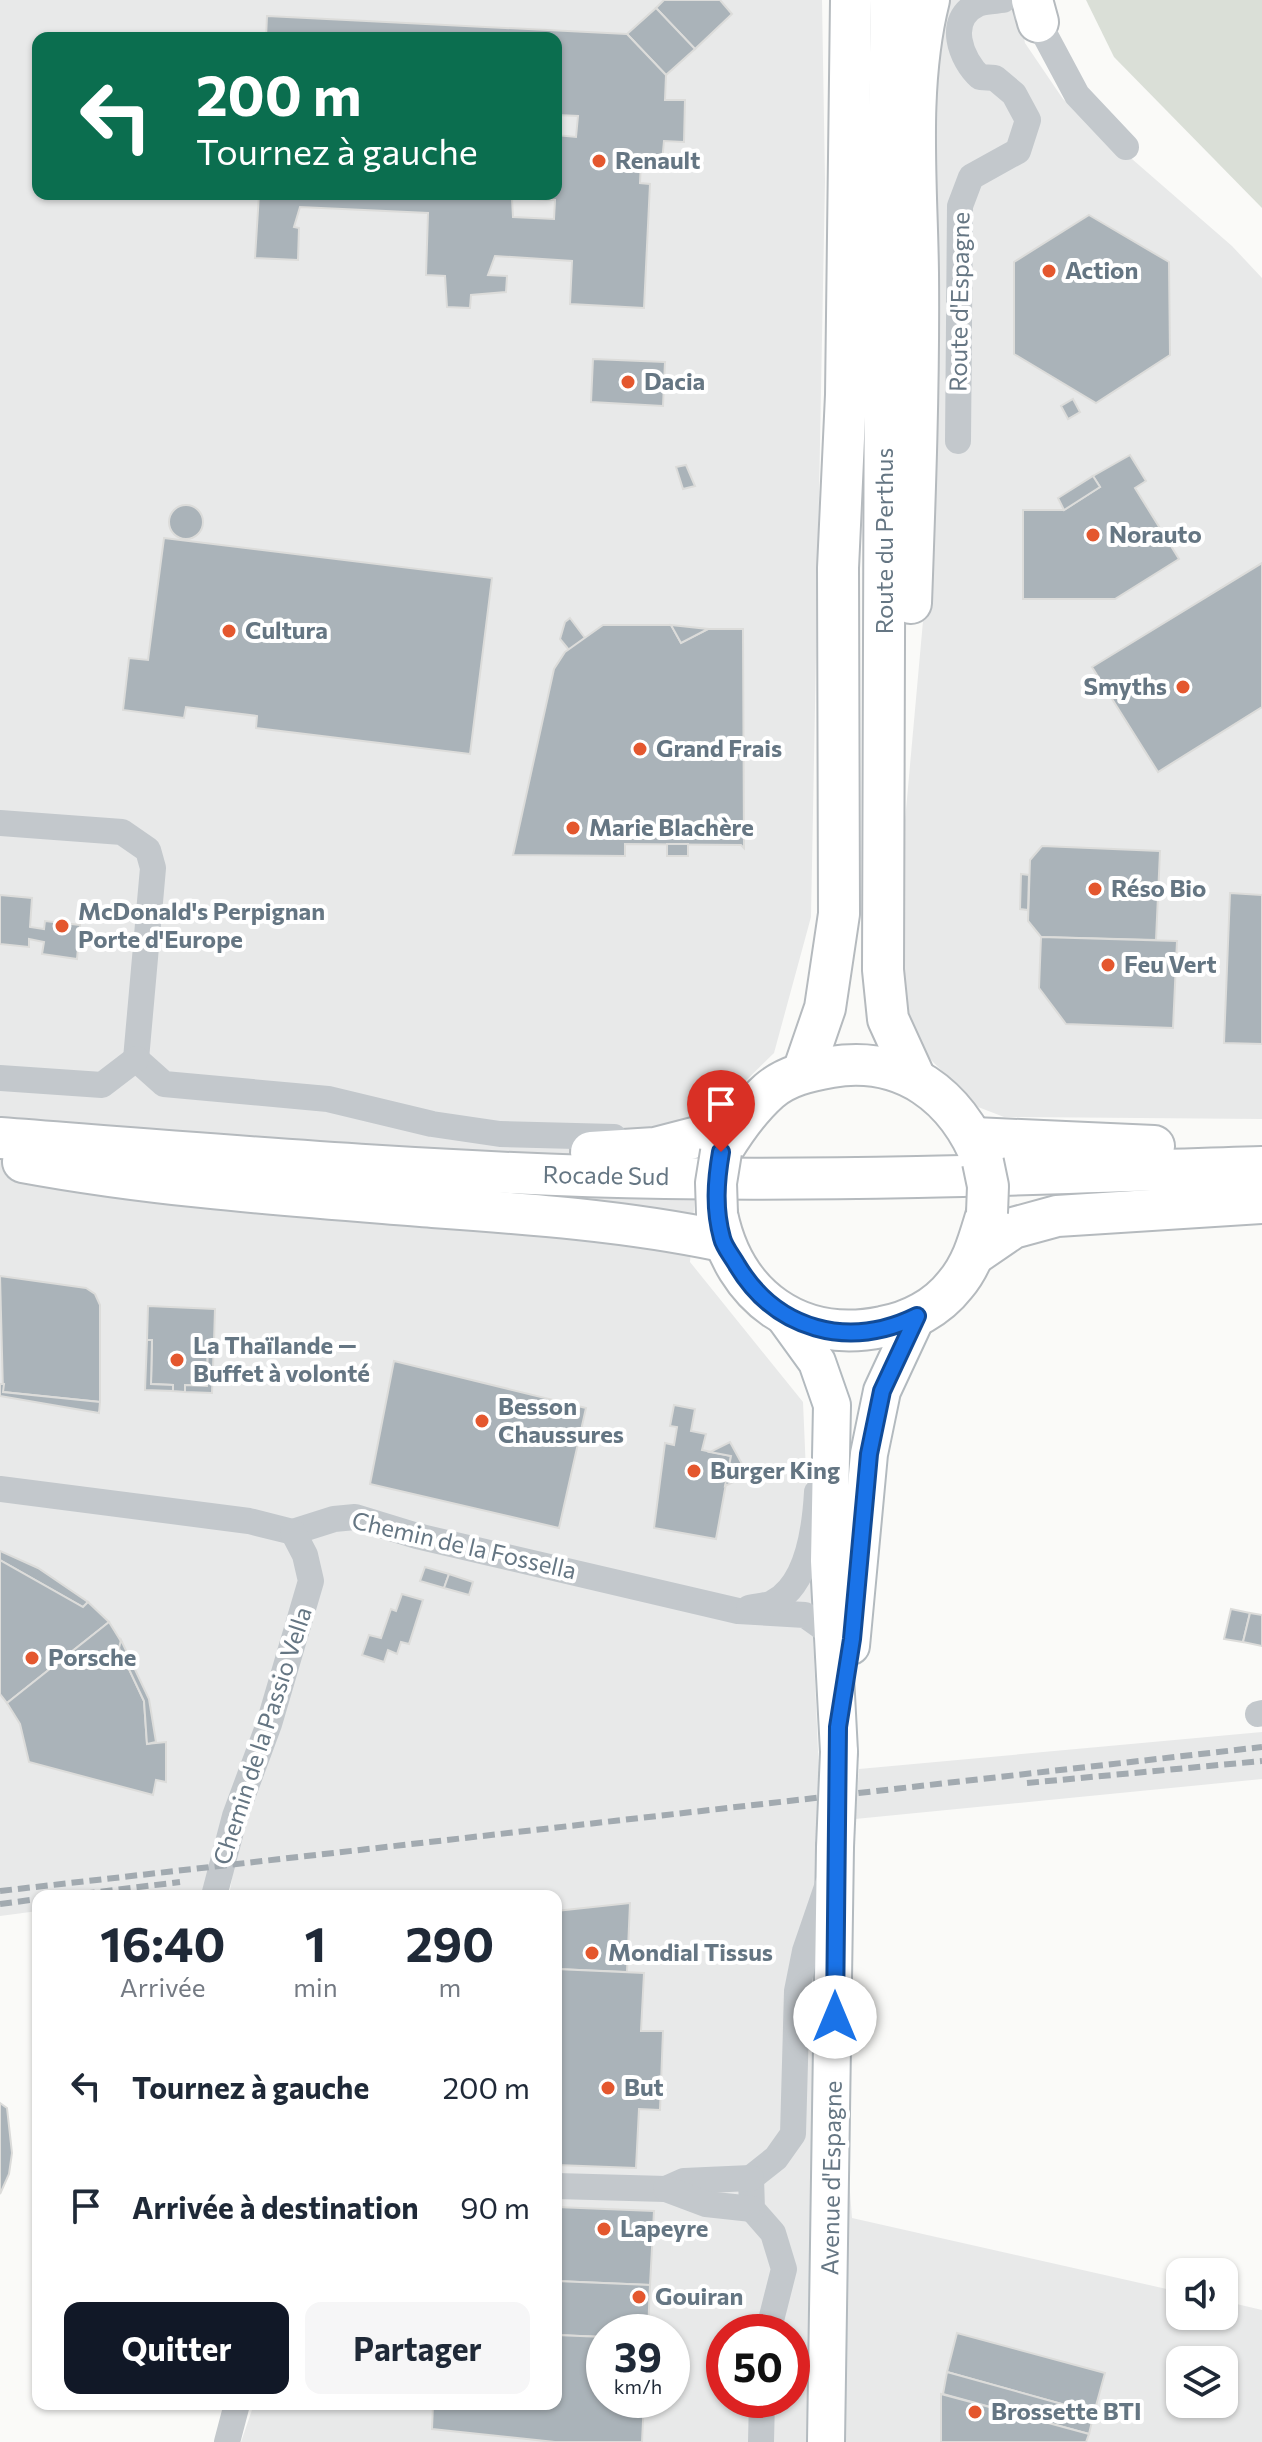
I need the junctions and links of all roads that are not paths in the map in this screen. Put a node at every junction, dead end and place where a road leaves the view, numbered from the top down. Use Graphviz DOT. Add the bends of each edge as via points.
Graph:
graph roads {
  1 [pos="851,0"];
  2 [pos="891,0"];
  3 [pos="929,0"];
  4 [pos="1003,0"];
  5 [pos="1027,7"];
  6 [pos="1126,147"];
  7 [pos="958,441"];
  8 [pos="884,821"];
  9 [pos="0,823"];
  10 [pos="136,1059"];
  11 [pos="803,1072"];
  12 [pos="914,1076"];
  13 [pos="0,1078"];
  14 [pos="0,1136"];
  15 [pos="729,1140"];
  16 [pos="655,1148"];
  17 [pos="1262,1148"];
  18 [pos="978,1150"];
  19 [pos="0,1156"];
  20 [pos="1262,1167"];
  21 [pos="1262,1182"];
  22 [pos="1262,1203"];
  23 [pos="720,1227"];
  24 [pos="975,1254"];
  25 [pos="783,1315"];
  26 [pos="917,1316"];
  27 [pos="834,1434"];
  28 [pos="0,1489"];
  29 [pos="293,1532"];
  30 [pos="738,1611"];
  31 [pos="833,1635"];
  32 [pos="838,1739"];
  33 [pos="833,1865"];
  34 [pos="216,1890"];
  35 [pos="751,2178"];
  36 [pos="562,2186"];
  37 [pos="666,2189"];
  38 [pos="752,2209"];
  39 [pos="773,2314"];
  40 [pos="235,2410"];
  41 [pos="762,2418"];
  42 [pos="227,2442"];
  43 [pos="761,2442"];
  44 [pos="805,2442"];
  45 [pos="826,2442"];
  1 -- 11 [label="main road, Route du Perthus" via="846,395 838,568 839,914 825,1008"];
  2 -- 8 [label="main road, Route du Perthus"];
  3 -- 8 [label="main road" via="921,32 917,97 919,396 910,625"];
  4 -- 7 [label="street, Route d'Espagne" via="977,4 962,18 958,36 966,65 1014,94 1028,120 1018,151 971,177 960,206"];
  5 -- 6 [label="street" via="1077,95"];
  8 -- 12 [label="main road, Route du Perthus" via="883,970 888,1019"];
  9 -- 10 [label="street" via="122,832 148,850 153,868"];
  10 -- 13 [label="street" via="102,1085"];
  10 -- 16 [label="street" via="164,1084 328,1099 500,1134 620,1137"];
  11 -- 12 [label="main road" via="858,1063"];
  11 -- 15 [label="main road" via="771,1090"];
  12 -- 18 [label="main road" via="958,1113"];
  14 -- 16 [label="main road" via="114,1133 524,1155"];
  14 -- 20 [label="main road, Rocade Sud" via="346,1165 664,1178 893,1179"];
  15 -- 16 [label="main road"];
  15 -- 23 [label="main road, bridge" via="716,1183"];
  17 -- 18 [label="main road"];
  18 -- 24 [label="main road, bridge" via="988,1186 987,1213"];
  19 -- 21 [label="main road, Rocade Sud" via="489,1187 894,1193"];
  19 -- 23 [label="main road" via="79,1172 311,1197 657,1227"];
  22 -- 24 [label="main road" via="1057,1216 1013,1228"];
  23 -- 25 [label="main road" via="752,1290"];
  24 -- 26 [label="main road" via="954,1287"];
  25 -- 26 [label="main road" via="817,1329 852,1333"];
  25 -- 27 [label="main road, Avenue d'Espagne" via="817,1362 832,1405"];
  26 -- 32 [label="main road, Avenue d'Espagne" via="882,1391 872,1438"];
  27 -- 30 [label="street, Chemin de la Fossella" via="817,1470 800,1575 775,1602"];
  27 -- 31 [label="main road, Avenue d'Espagne" via="829,1561"];
  28 -- 29 [label="street" via="249,1521"];
  29 -- 30 [label="street, Chemin de la Fossella" via="355,1517"];
  29 -- 34 [label="street, Chemin de la Passio Vella" via="311,1581"];
  30 -- 31 [label="street, Chemin de la Fossella" via="805,1615"];
  31 -- 32 [label="main road, Avenue d'Espagne"];
  32 -- 33 [label="main road, Avenue d'Espagne, bridge"];
  33 -- 35 [label="street, Avenue d'Espagne" via="797,1991 793,2134 776,2158"];
  33 -- 44 [label="main road, Avenue d'Espagne" via="817,1975"];
  33 -- 45 [label="main road, Avenue d'Espagne" via="835,2041"];
  35 -- 37 [label="street" via="684,2181"];
  35 -- 38 [label="street"];
  36 -- 37 [label="street"];
  37 -- 38 [label="street" via="706,2204"];
  38 -- 39 [label="street, Avenue d'Espagne" via="773,2233 784,2269"];
  40 -- 42 [label="street"];
  41 -- 43 [label="street"];
}
